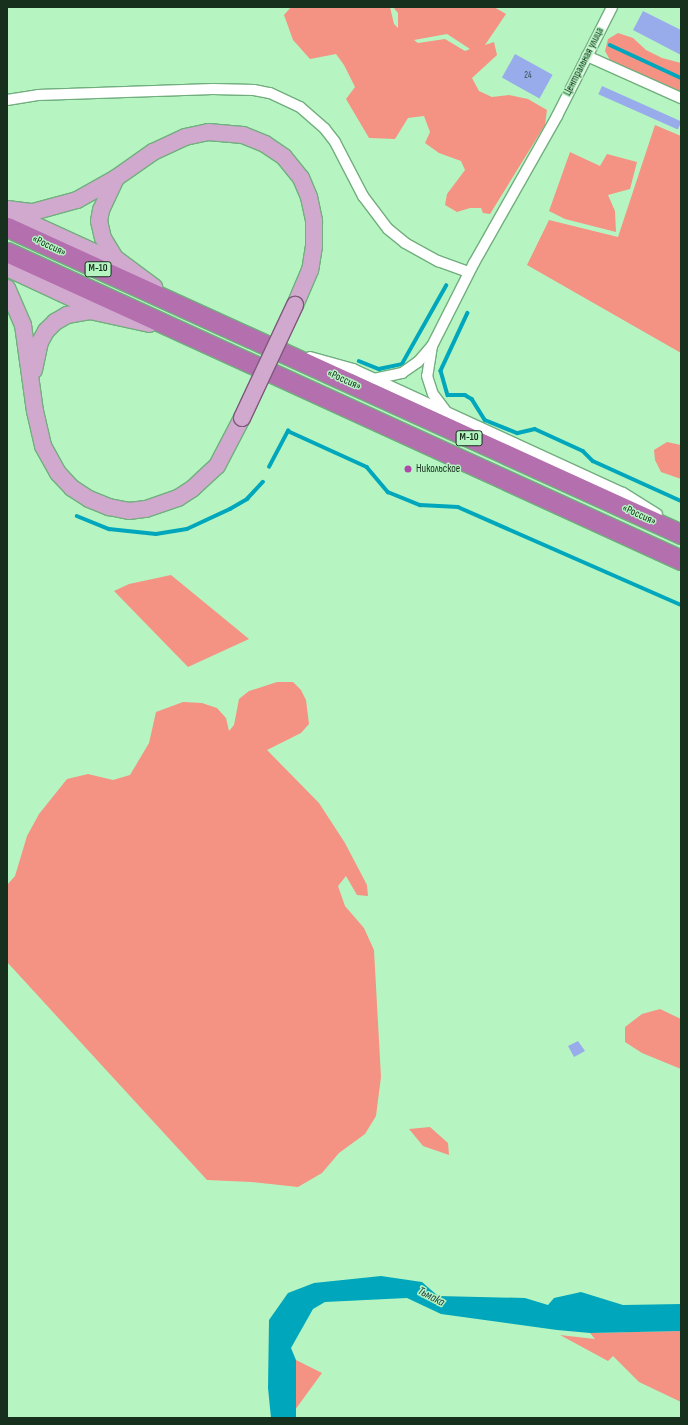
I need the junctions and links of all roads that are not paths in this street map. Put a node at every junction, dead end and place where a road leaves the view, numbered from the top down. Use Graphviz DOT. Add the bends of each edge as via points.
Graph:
graph roads {
  1 [pos="612,7"];
  2 [pos="587,56"];
  3 [pos="681,98"];
  4 [pos="7,100"];
  5 [pos="116,178"];
  6 [pos="7,201"];
  7 [pos="7,211"];
  8 [pos="33,212"];
  9 [pos="7,227"];
  10 [pos="7,252"];
  11 [pos="121,264"];
  12 [pos="7,268"];
  13 [pos="469,272"];
  14 [pos="7,288"];
  15 [pos="190,311"];
  16 [pos="104,312"];
  17 [pos="185,334"];
  18 [pos="256,341"];
  19 [pos="432,346"];
  20 [pos="374,379"];
  21 [pos="32,380"];
  22 [pos="447,412"];
  23 [pos="681,530"];
  24 [pos="681,534"];
  25 [pos="681,560"];
  1 -- 2 [label="street, Центральная улица"];
  2 -- 3 [label="street"];
  2 -- 13 [label="street, Центральная улица" via="557,116"];
  4 -- 13 [label="street" via="38,95 213,88 270,93 300,107 325,129 336,142 363,196 388,229 405,243 438,261"];
  5 -- 8 [label="main road" via="77,200"];
  5 -- 11 [label="main road" via="104,201 99,221 106,245"];
  5 -- 21 [label="main road, bridge" via="164,146 196,134 232,132 254,139 275,150 292,165 301,178 309,197 314,221 312,258 295,305 217,466 192,489 157,506 129,510 99,504 80,494 65,480 52,464 37,425"];
  6 -- 8 [label="street"];
  7 -- 8 [label="main road"];
  7 -- 11 [label="main road"];
  9 -- 15 [label="highway, «Россия» / М-10"];
  10 -- 17 [label="highway, «Россия» / М-10"];
  11 -- 15 [label="main road"];
  12 -- 16 [label="main road"];
  13 -- 19 [label="street, Центральная улица"];
  14 -- 21 [label="main road" via="22,325"];
  15 -- 18 [label="highway, «Россия» / М-10"];
  16 -- 17 [label="main road"];
  16 -- 21 [label="main road" via="80,312 55,322 40,342"];
  17 -- 25 [label="highway, «Россия» / М-10"];
  18 -- 20 [label="street" via="353,369"];
  18 -- 24 [label="highway, «Россия» / М-10"];
  19 -- 20 [label="street" via="418,362 402,373"];
  19 -- 22 [label="street" via="427,376 433,394"];
  20 -- 22 [label="street"];
  22 -- 23 [label="street" via="623,493"];
}
